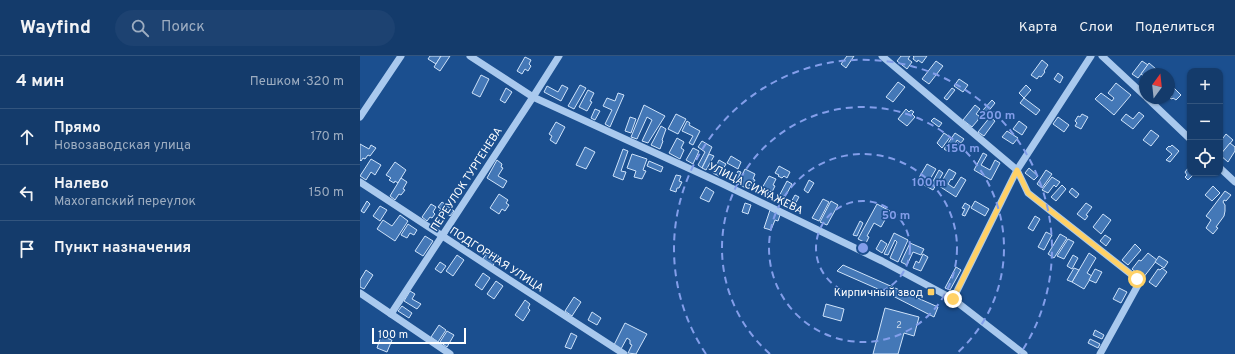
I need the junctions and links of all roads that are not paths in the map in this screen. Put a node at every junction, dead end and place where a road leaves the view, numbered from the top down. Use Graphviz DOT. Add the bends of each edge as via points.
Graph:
graph roads {
  1 [pos="401,56"];
  2 [pos="470,56"];
  3 [pos="559,56"];
  4 [pos="882,56"];
  5 [pos="1091,56"];
  6 [pos="1102,56"];
  7 [pos="1139,90"];
  8 [pos="533,97"];
  9 [pos="1153,104"];
  10 [pos="360,117"];
  11 [pos="1187,136"];
  12 [pos="1017,170"];
  13 [pos="1223,171"];
  14 [pos="360,182"];
  15 [pos="1235,182"];
  16 [pos="442,236"];
  17 [pos="360,293"];
  18 [pos="953,299"];
  19 [pos="391,314"];
  20 [pos="450,354"];
  21 [pos="624,354"];
  22 [pos="1024,354"];
  23 [pos="1100,354"];
  1 -- 10 [label="street"];
  2 -- 8 [label="street, УЛИЦА СИЖАЖЕВА"];
  3 -- 8 [label="street, ПЕРЕУЛОК ТУРГЕНЕВА"];
  4 -- 12 [label="street"];
  5 -- 12 [label="street"];
  6 -- 7 [label="street"];
  8 -- 16 [label="street, ПЕРЕУЛОК ТУРГЕНЕВА"];
  8 -- 18 [label="street, УЛИЦА СИЖАЖЕВА" via="721,183 882,261"];
  9 -- 11 [label="street"];
  12 -- 18 [label="street"];
  12 -- 23 [label="street" via="1028,193 1137,279 1138,284"];
  13 -- 15 [label="street"];
  14 -- 16 [label="street, ПОДГОРНАЯ УЛИЦА"];
  16 -- 19 [label="street, ПЕРЕУЛОК ТУРГЕНЕВА"];
  16 -- 21 [label="street, ПОДГОРНАЯ УЛИЦА"];
  17 -- 19 [label="street"];
  18 -- 22 [label="street, УЛИЦА СИЖАЖЕВА"];
  19 -- 20 [label="street"];
}
